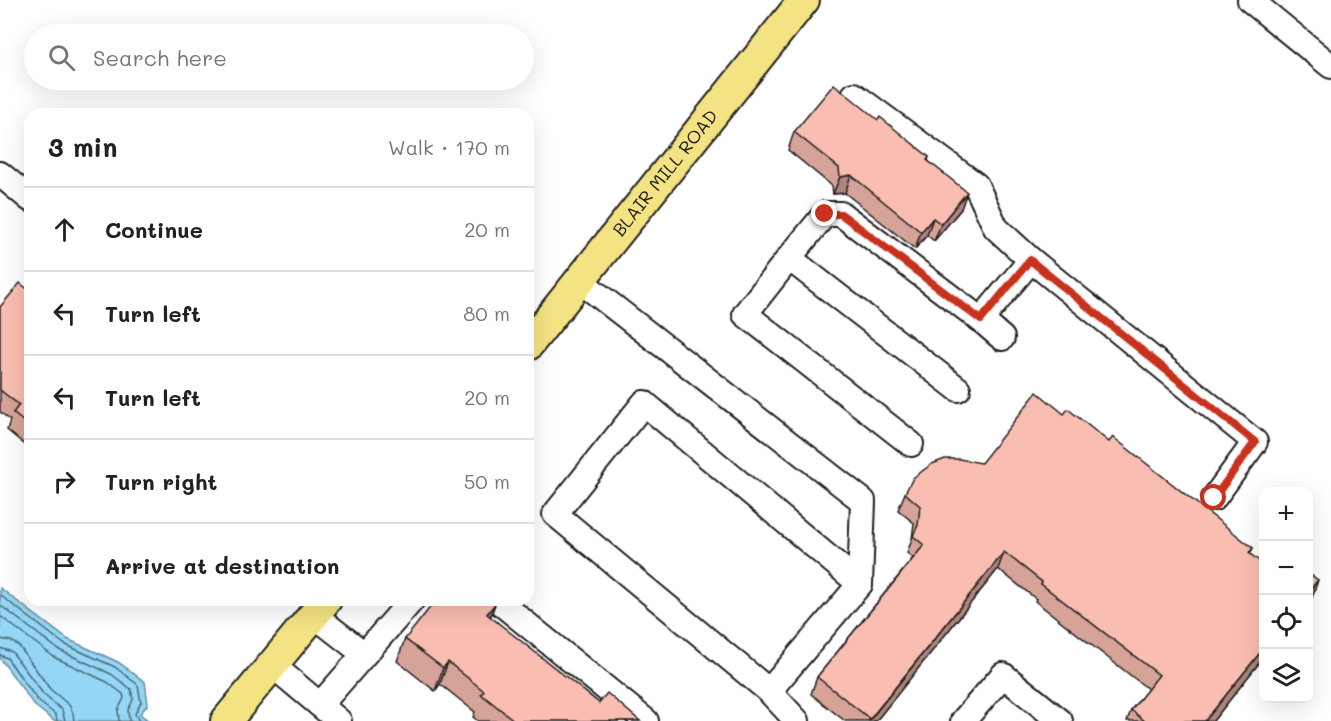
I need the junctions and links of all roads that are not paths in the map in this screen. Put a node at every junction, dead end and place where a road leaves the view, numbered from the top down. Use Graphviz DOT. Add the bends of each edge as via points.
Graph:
graph roads {
  1 [pos="804,0"];
  2 [pos="1250,0"];
  3 [pos="1331,66"];
  4 [pos="854,95"];
  5 [pos="0,174"];
  6 [pos="24,194"];
  7 [pos="789,258"];
  8 [pos="1030,260"];
  9 [pos="579,280"];
  10 [pos="981,320"];
  11 [pos="534,337"];
  12 [pos="1002,338"];
  13 [pos="958,389"];
  14 [pos="911,444"];
  15 [pos="1214,498"];
  16 [pos="860,584"];
  17 [pos="407,606"];
  18 [pos="504,606"];
  19 [pos="320,607"];
  20 [pos="364,654"];
  21 [pos="272,664"];
  22 [pos="769,691"];
  23 [pos="320,705"];
  24 [pos="226,721"];
  25 [pos="339,721"];
  26 [pos="646,721"];
  27 [pos="797,721"];
  28 [pos="963,721"];
  29 [pos="1060,721"];
  1 -- 9 [label="main road, BLAIR MILL ROAD"];
  2 -- 3 [label="street"];
  4 -- 8 [label="street" via="976,185 996,228"];
  5 -- 6 [label="street"];
  7 -- 10 [label="street" via="825,214 841,214"];
  7 -- 13 [label="street"];
  7 -- 14 [label="street" via="745,314"];
  8 -- 10 [label="street"];
  8 -- 15 [label="street" via="1255,442"];
  9 -- 11 [label="main road, BLAIR MILL ROAD"];
  9 -- 16 [label="street" via="863,501"];
  10 -- 12 [label="street"];
  16 -- 22 [label="street"];
  16 -- 22 [label="street" via="644,403 555,514"];
  17 -- 20 [label="street"];
  18 -- 26 [label="street"];
  19 -- 20 [label="street"];
  19 -- 21 [label="main road"];
  20 -- 23 [label="street"];
  21 -- 23 [label="street"];
  21 -- 24 [label="main road"];
  22 -- 27 [label="street"];
  23 -- 25 [label="street"];
  28 -- 29 [label="street" via="1003,675"];
}
